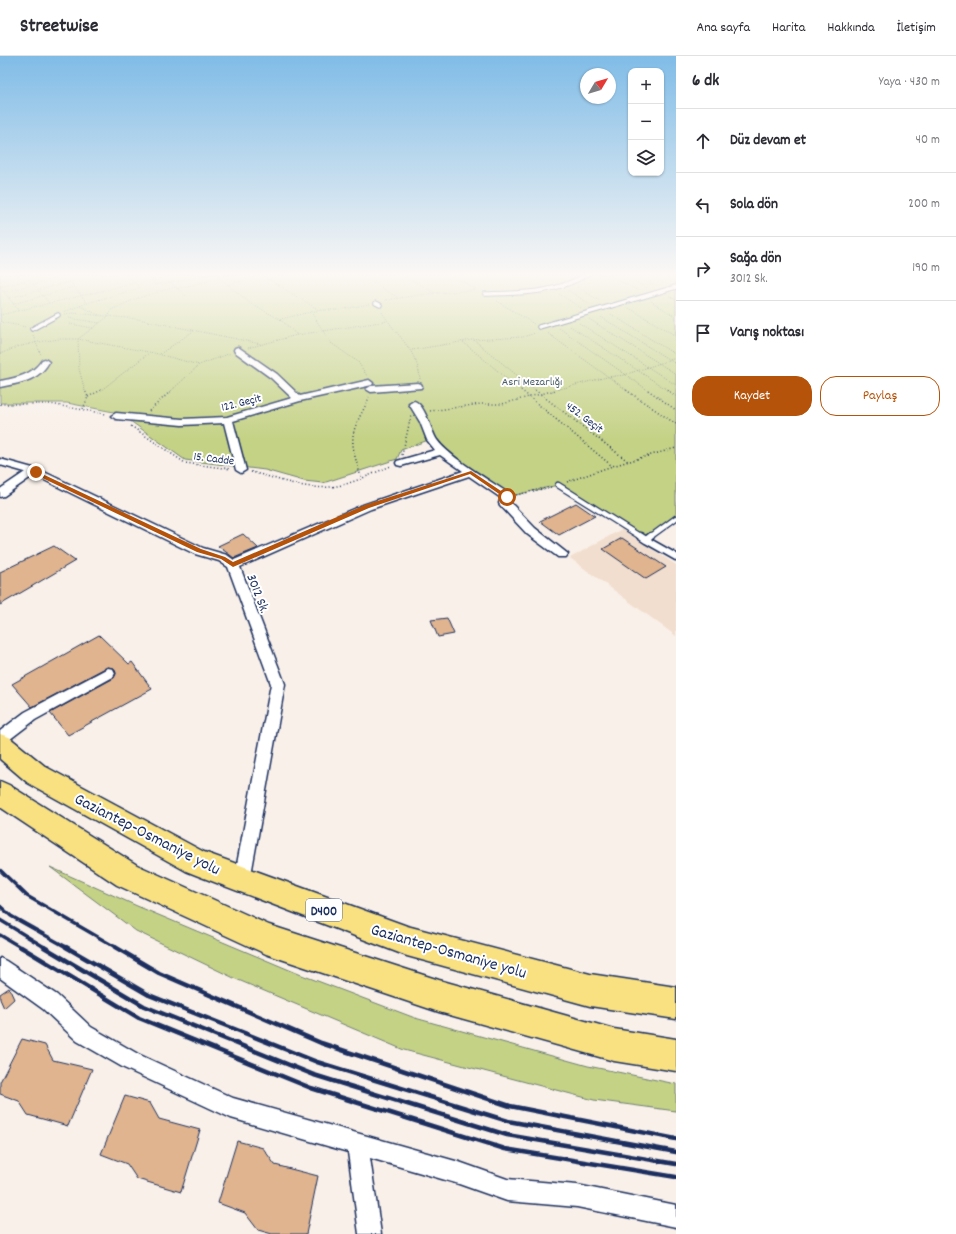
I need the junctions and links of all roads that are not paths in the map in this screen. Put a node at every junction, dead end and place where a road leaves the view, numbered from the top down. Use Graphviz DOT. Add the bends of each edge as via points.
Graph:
graph roads {
  1 [pos="238,350"];
  2 [pos="45,362"];
  3 [pos="0,384"];
  4 [pos="418,386"];
  5 [pos="298,399"];
  6 [pos="417,409"];
  7 [pos="116,416"];
  8 [pos="228,420"];
  9 [pos="442,451"];
  10 [pos="0,462"];
  11 [pos="401,463"];
  12 [pos="241,470"];
  13 [pos="33,471"];
  14 [pos="471,472"];
  15 [pos="558,485"];
  16 [pos="0,494"];
  17 [pos="676,518"];
  18 [pos="646,540"];
  19 [pos="562,554"];
  20 [pos="676,557"];
  21 [pos="233,565"];
  22 [pos="108,673"];
  23 [pos="0,739"];
  24 [pos="0,744"];
  25 [pos="0,793"];
  26 [pos="242,880"];
  27 [pos="0,967"];
  28 [pos="676,1003"];
  29 [pos="676,1055"];
  30 [pos="358,1144"];
  31 [pos="676,1216"];
  32 [pos="370,1234"];
  1 -- 5 [label="street" via="274,376"];
  2 -- 3 [label="street" via="43,368 23,380"];
  4 -- 5 [label="street, 122. Geçit" via="370,386"];
  5 -- 8 [label="street, 122. Geçit"];
  6 -- 9 [label="street" via="432,440"];
  7 -- 8 [label="street, 122. Geçit" via="182,422"];
  8 -- 12 [label="street"];
  9 -- 11 [label="street"];
  9 -- 14 [label="street"];
  10 -- 13 [label="street, 3012 Sk."];
  13 -- 16 [label="street"];
  13 -- 21 [label="street, 3012 Sk." via="199,551 223,558"];
  14 -- 19 [label="street" via="507,497 504,503 531,531"];
  14 -- 21 [label="street" via="367,506"];
  15 -- 18 [label="lane"];
  17 -- 18 [label="lane"];
  18 -- 20 [label="lane"];
  21 -- 26 [label="street, 3012 Sk." via="278,684"];
  22 -- 23 [label="street" via="30,716"];
  24 -- 26 [label="highway, Gaziantep-Osmaniye yolu / D400" via="36,775 196,862"];
  25 -- 29 [label="highway" via="128,875 266,939 439,996 614,1045"];
  26 -- 28 [label="highway, Gaziantep-Osmaniye yolu / D400" via="407,941 590,990"];
  27 -- 30 [label="street" via="50,1002 84,1034 131,1061 231,1108"];
  30 -- 31 [label="street" via="459,1173 507,1190 577,1196"];
  30 -- 32 [label="street"];
}
